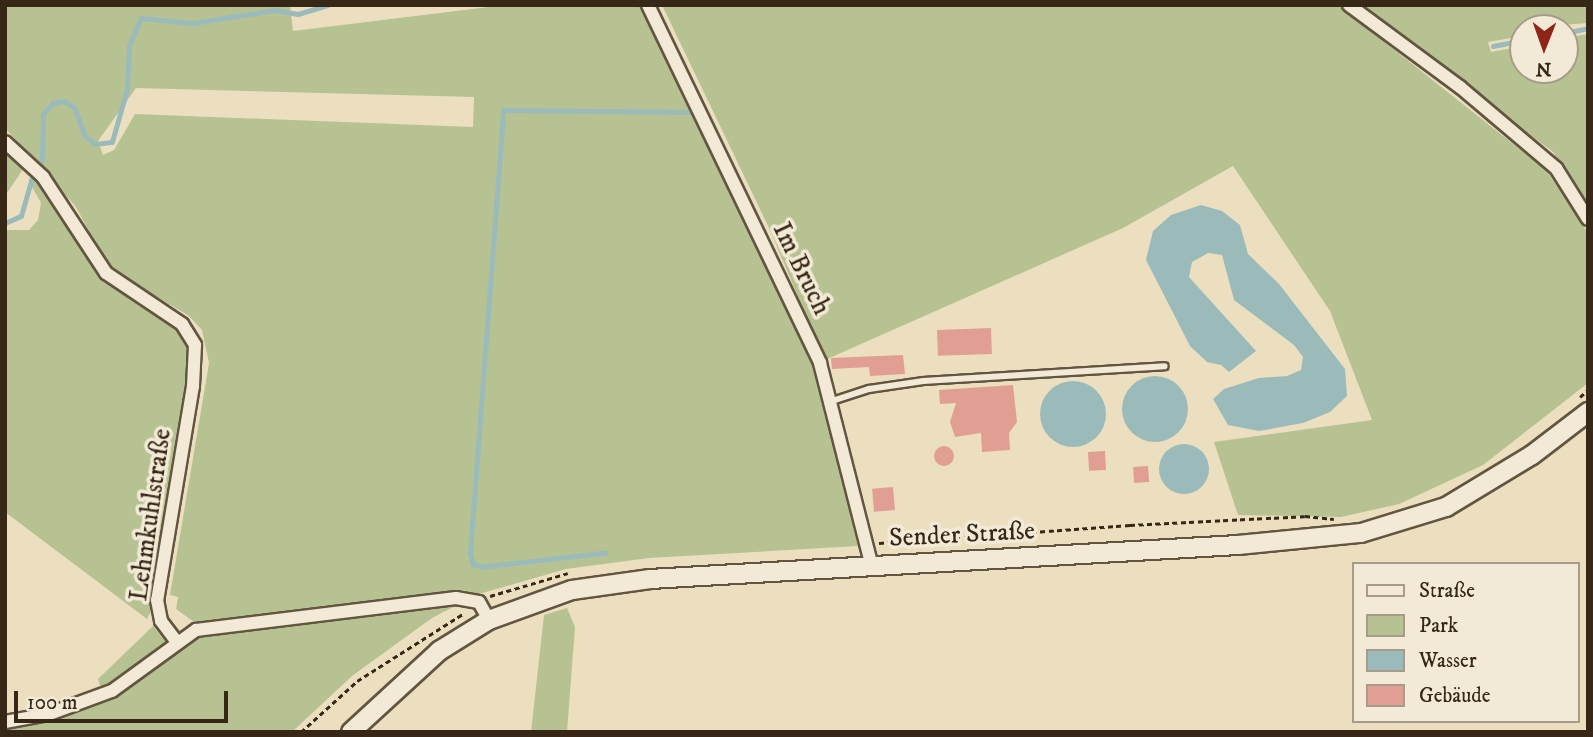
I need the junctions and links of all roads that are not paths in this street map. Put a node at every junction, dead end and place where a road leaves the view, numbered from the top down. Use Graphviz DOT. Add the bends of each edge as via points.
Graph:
graph roads {
  1 [pos="648,5"];
  2 [pos="1349,5"];
  3 [pos="5,142"];
  4 [pos="1588,219"];
  5 [pos="1165,366"];
  6 [pos="832,401"];
  7 [pos="1583,405"];
  8 [pos="872,567"];
  9 [pos="489,620"];
  10 [pos="176,641"];
  11 [pos="5,722"];
  12 [pos="351,732"];
  1 -- 6 [label="street, Im Bruch" via="820,363"];
  2 -- 4 [label="street" via="1556,168"];
  3 -- 10 [label="street, Lehmkuhlstraße" via="43,177 106,274 183,324 195,345 193,387 157,600 160,621"];
  5 -- 6 [label="lane" via="923,381 869,389"];
  6 -- 8 [label="street, Im Bruch"];
  7 -- 8 [label="main road, Sender Straße" via="1532,455 1446,507 1361,533 1316,540"];
  8 -- 9 [label="main road, Sender Straße" via="611,584 572,590"];
  9 -- 10 [label="street" via="479,602 456,598 196,630"];
  9 -- 12 [label="main road, Sender Straße" via="439,651"];
  10 -- 11 [label="street" via="112,691 49,714"];
}
